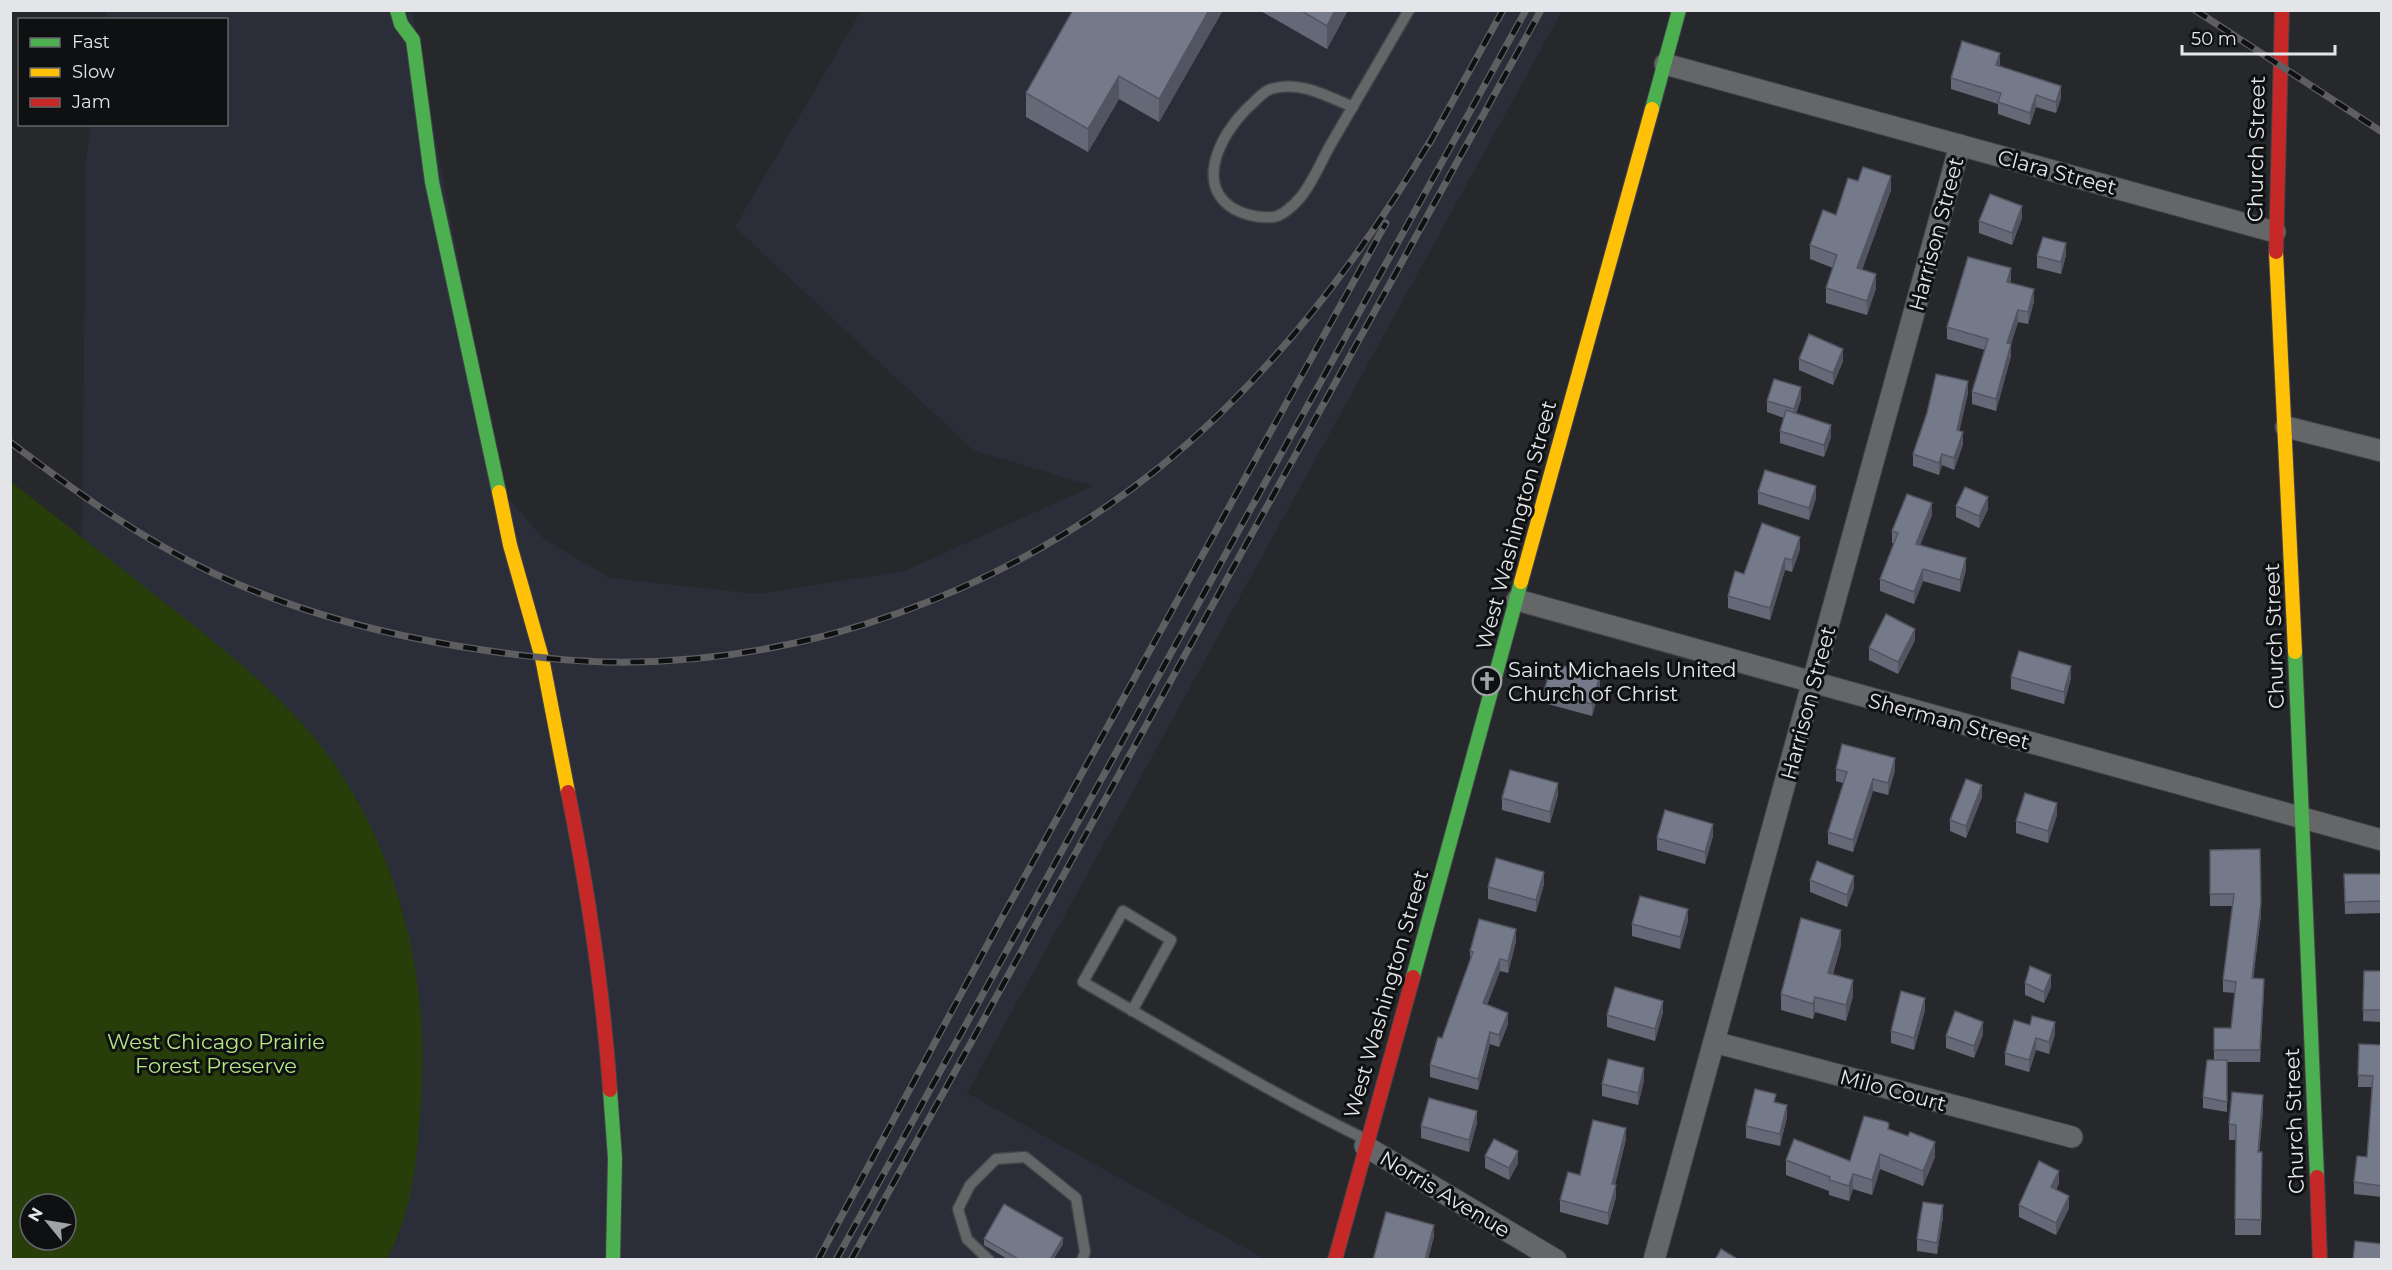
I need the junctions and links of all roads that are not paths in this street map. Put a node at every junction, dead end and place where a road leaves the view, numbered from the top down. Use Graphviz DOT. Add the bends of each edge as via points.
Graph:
graph roads {
  1 [pos="397,10"];
  2 [pos="1409,10"];
  3 [pos="1679,10"];
  4 [pos="2282,10"];
  5 [pos="413,20"];
  6 [pos="412,40"];
  7 [pos="1665,63"];
  8 [pos="1353,107"];
  9 [pos="1960,145"];
  10 [pos="2275,232"];
  11 [pos="2286,427"];
  12 [pos="2382,451"];
  13 [pos="1517,600"];
  14 [pos="1814,684"];
  15 [pos="2303,818"];
  16 [pos="2382,840"];
  17 [pos="1132,1011"];
  18 [pos="1714,1042"];
  19 [pos="2072,1137"];
  20 [pos="1366,1143"];
  21 [pos="613,1260"];
  22 [pos="989,1260"];
  23 [pos="1082,1260"];
  24 [pos="1335,1260"];
  25 [pos="1556,1260"];
  26 [pos="1654,1260"];
  27 [pos="2320,1260"];
  1 -- 6 [label="street"];
  2 -- 8 [label="lane"];
  3 -- 7 [label="street, West Washington Street"];
  4 -- 10 [label="street, Church Street"];
  5 -- 6 [label="lane"];
  6 -- 21 [label="street" via="432,182 510,545 542,658 586,882 599,966 614,1147"];
  7 -- 9 [label="street, Clara Street"];
  7 -- 13 [label="street, West Washington Street"];
  8 -- 8 [label="lane" via="1308,89 1268,89 1245,110 1221,145 1214,169 1214,189 1243,214 1278,216 1300,198"];
  9 -- 10 [label="street, Clara Street"];
  9 -- 14 [label="street, Harrison Street"];
  10 -- 11 [label="street, Church Street"];
  11 -- 12 [label="street"];
  11 -- 15 [label="street, Church Street"];
  13 -- 14 [label="street, Sherman Street"];
  13 -- 20 [label="street, West Washington Street"];
  14 -- 15 [label="street, Sherman Street"];
  14 -- 18 [label="street, Harrison Street"];
  15 -- 16 [label="street, Sherman Street"];
  15 -- 27 [label="street, Church Street"];
  17 -- 17 [label="lane" via="1083,982 1123,911 1172,940"];
  17 -- 20 [label="lane"];
  18 -- 19 [label="street, Milo Court"];
  18 -- 26 [label="street, Harrison Street"];
  20 -- 24 [label="street, West Washington Street"];
  20 -- 25 [label="street, Norris Avenue"];
  22 -- 23 [label="lane" via="967,1239 958,1209 970,1185 996,1159 1025,1156 1076,1198 1085,1252"];
}
